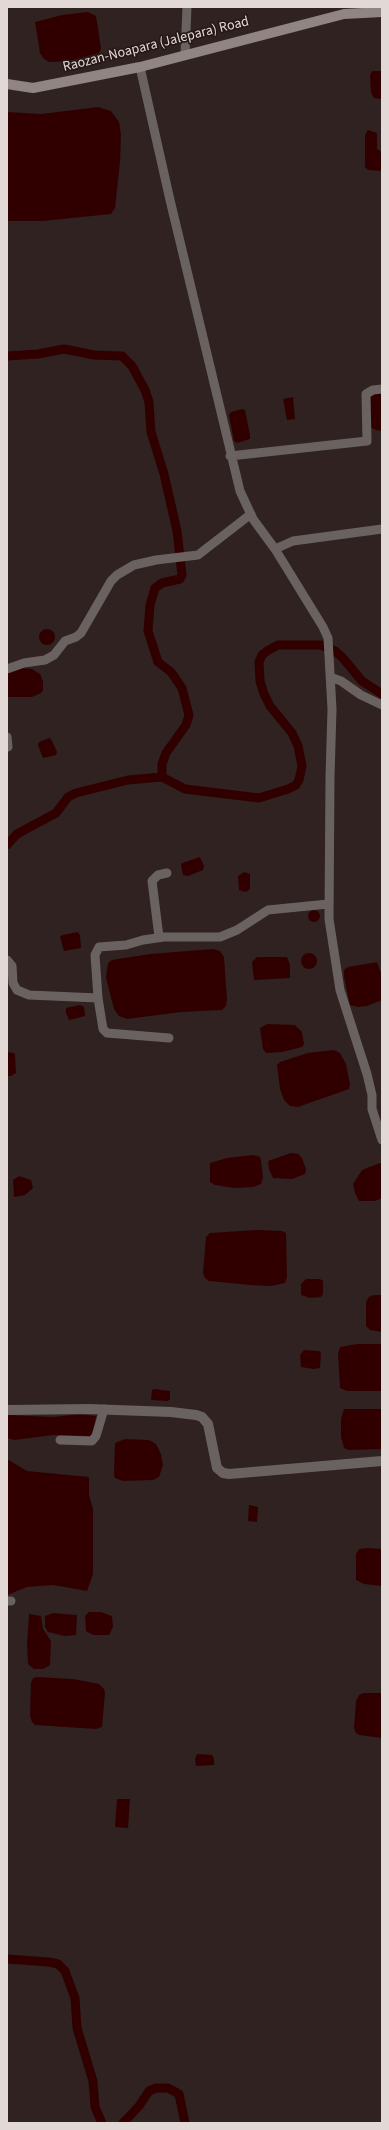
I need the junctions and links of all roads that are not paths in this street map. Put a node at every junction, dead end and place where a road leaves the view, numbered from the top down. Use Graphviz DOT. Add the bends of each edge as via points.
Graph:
graph roads {
  1 [pos="187,7"];
  2 [pos="382,12"];
  3 [pos="185,54"];
  4 [pos="140,66"];
  5 [pos="7,84"];
  6 [pos="382,389"];
  7 [pos="230,456"];
  8 [pos="250,514"];
  9 [pos="382,529"];
  10 [pos="275,549"];
  11 [pos="7,669"];
  12 [pos="330,677"];
  13 [pos="382,706"];
  14 [pos="7,737"];
  15 [pos="8,747"];
  16 [pos="167,873"];
  17 [pos="328,904"];
  18 [pos="159,937"];
  19 [pos="7,960"];
  20 [pos="98,998"];
  21 [pos="169,1038"];
  22 [pos="382,1140"];
  23 [pos="104,1409"];
  24 [pos="7,1410"];
  25 [pos="60,1440"];
  26 [pos="382,1461"];
  1 -- 3 [label="street"];
  2 -- 3 [label="main road, Raozan-Noapara (Jalepara) Road" via="344,14"];
  3 -- 4 [label="main road, Raozan-Noapara (Jalepara) Road"];
  4 -- 5 [label="main road, Raozan-Noapara (Jalepara) Road" via="33,88"];
  4 -- 7 [label="street"];
  6 -- 7 [label="street" via="366,394 367,441"];
  7 -- 8 [label="street"];
  8 -- 10 [label="street"];
  8 -- 11 [label="street" via="198,555 134,565 117,575 76,637 65,642 54,655 45,660"];
  9 -- 10 [label="street" via="293,541"];
  10 -- 12 [label="street" via="328,638"];
  12 -- 13 [label="street"];
  12 -- 17 [label="street" via="332,709"];
  14 -- 15 [label="street"];
  16 -- 18 [label="street" via="158,875 152,881"];
  17 -- 18 [label="street" via="268,910 237,930 220,937"];
  17 -- 22 [label="street" via="340,990 367,1074 372,1094 372,1110"];
  18 -- 20 [label="street" via="126,945 99,947 95,955"];
  19 -- 20 [label="street" via="12,966 13,983 17,990 30,994"];
  20 -- 21 [label="street" via="101,1025 107,1033"];
  23 -- 24 [label="street"];
  23 -- 25 [label="street" via="92,1441"];
  23 -- 26 [label="street" via="185,1413 202,1417 210,1431 217,1468 223,1473 237,1474 279,1468"];
}
